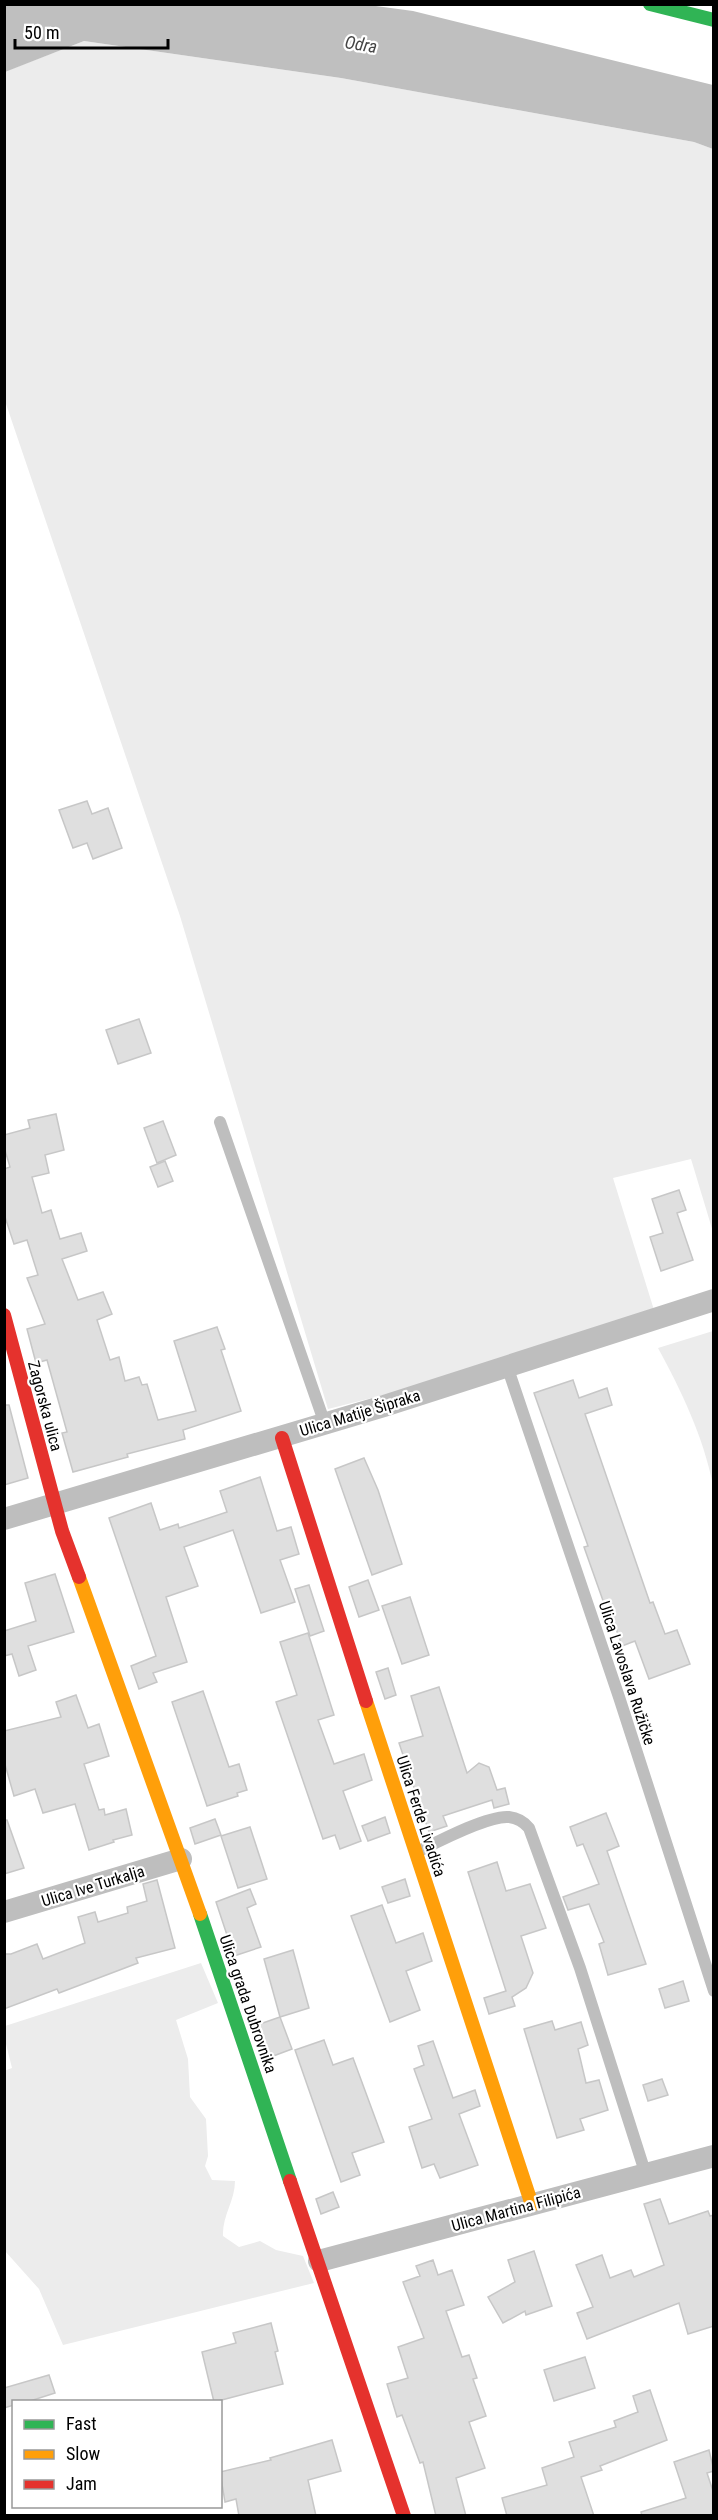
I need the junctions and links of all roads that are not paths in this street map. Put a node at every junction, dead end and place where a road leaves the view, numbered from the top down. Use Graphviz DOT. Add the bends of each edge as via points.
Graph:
graph roads {
  1 [pos="650,4"];
  2 [pos="714,20"];
  3 [pos="220,1122"];
  4 [pos="714,1300"];
  5 [pos="4,1315"];
  6 [pos="507,1366"];
  7 [pos="325,1424"];
  8 [pos="282,1437"];
  9 [pos="54,1506"];
  10 [pos="4,1519"];
  11 [pos="416,1853"];
  12 [pos="181,1859"];
  13 [pos="4,1912"];
  14 [pos="714,1991"];
  15 [pos="714,2156"];
  16 [pos="646,2175"];
  17 [pos="532,2205"];
  18 [pos="319,2261"];
  19 [pos="404,2516"];
  1 -- 2 [label="street"];
  3 -- 7 [label="lane"];
  4 -- 6 [label="street, Ulica Matije Šipraka"];
  5 -- 9 [label="street, Zagorska ulica"];
  6 -- 7 [label="street, Ulica Matije Šipraka"];
  6 -- 14 [label="lane, Ulica Lavoslava Ružičke"];
  7 -- 8 [label="street, Ulica Matije Šipraka"];
  8 -- 9 [label="street, Ulica Matije Šipraka"];
  8 -- 11 [label="street, Ulica Ferde Livadića"];
  9 -- 10 [label="street, Ulica Matije Šipraka"];
  9 -- 12 [label="street, Ulica grada Dubrovnika"];
  11 -- 16 [label="lane" via="450,1835 499,1818 513,1817 530,1828 587,1989"];
  11 -- 17 [label="street, Ulica Ferde Livadića"];
  12 -- 13 [label="street, Ulica Ive Turkalja"];
  12 -- 18 [label="street, Ulica grada Dubrovnika"];
  15 -- 16 [label="street, Ulica Martina Filipića"];
  16 -- 17 [label="street, Ulica Martina Filipića"];
  17 -- 18 [label="street, Ulica Martina Filipića"];
  18 -- 19 [label="street, Ulica grada Dubrovnika"];
}
